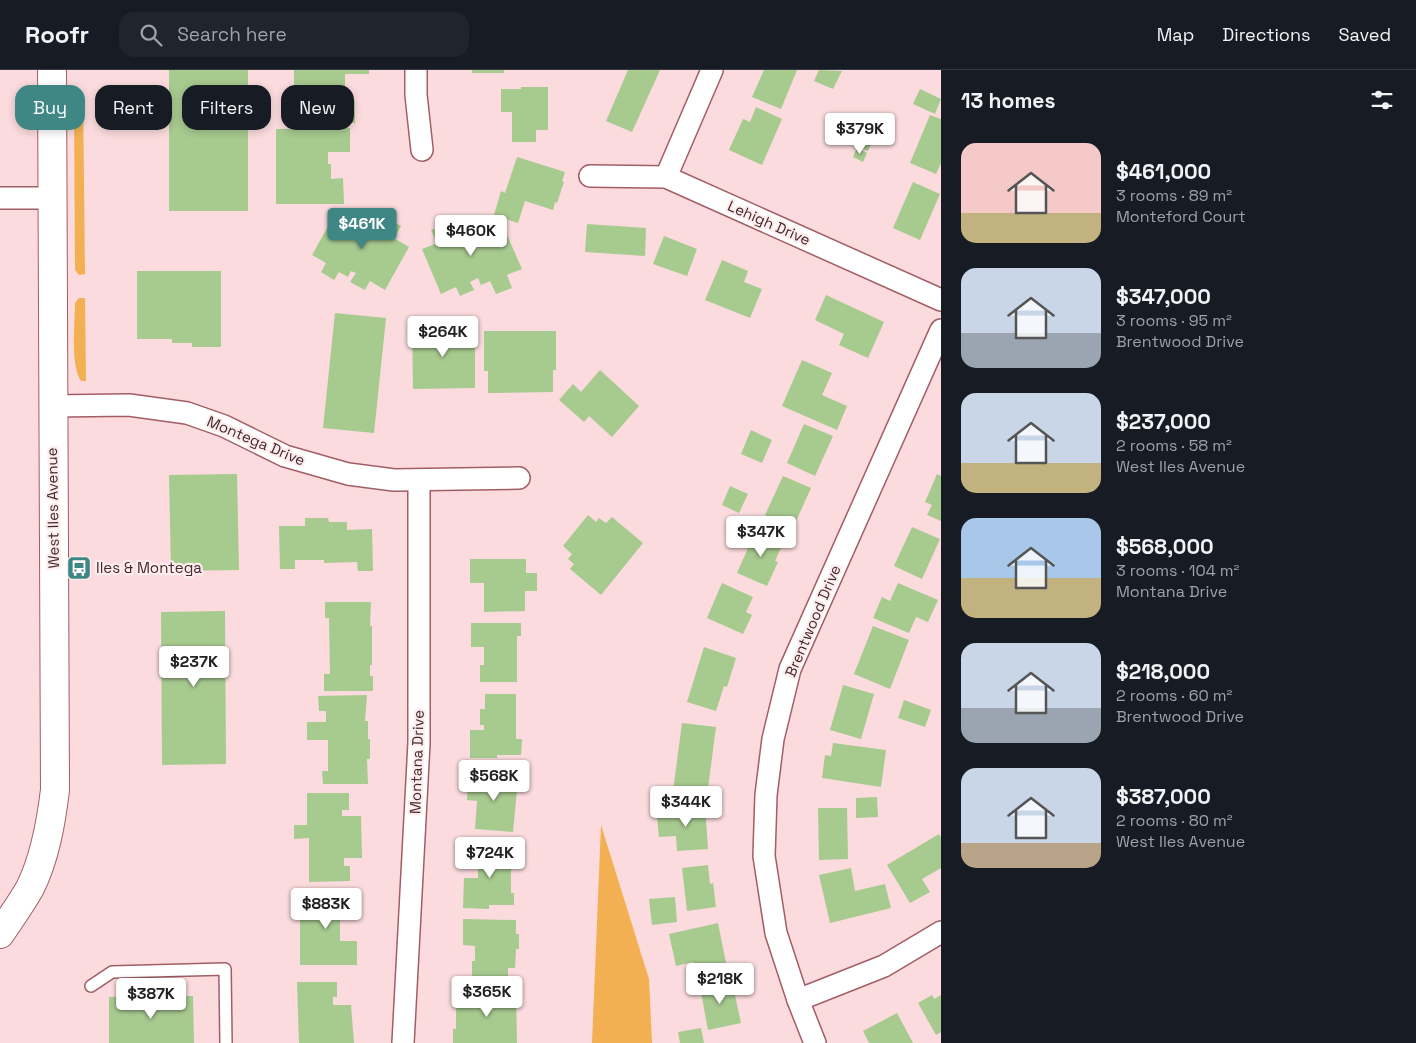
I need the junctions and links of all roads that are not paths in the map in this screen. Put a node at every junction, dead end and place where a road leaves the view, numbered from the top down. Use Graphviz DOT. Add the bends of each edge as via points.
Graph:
graph roads {
  1 [pos="52,70"];
  2 [pos="416,70"];
  3 [pos="712,70"];
  4 [pos="422,150"];
  5 [pos="590,176"];
  6 [pos="666,176"];
  7 [pos="0,198"];
  8 [pos="52,198"];
  9 [pos="941,300"];
  10 [pos="941,330"];
  11 [pos="52,406"];
  12 [pos="519,478"];
  13 [pos="419,480"];
  14 [pos="941,932"];
  15 [pos="0,934"];
  16 [pos="91,986"];
  17 [pos="798,1000"];
  18 [pos="226,1043"];
  19 [pos="403,1043"];
  20 [pos="815,1043"];
  1 -- 8 [label="street, West Iles Avenue"];
  2 -- 4 [label="street"];
  3 -- 6 [label="street"];
  5 -- 6 [label="street, Lehigh Drive"];
  6 -- 9 [label="street, Lehigh Drive"];
  7 -- 8 [label="street"];
  8 -- 11 [label="street, West Iles Avenue"];
  10 -- 17 [label="street, Brentwood Drive" via="790,669 773,739 766,795 764,856 776,933"];
  11 -- 13 [label="street, Montega Drive" via="129,405 172,410 202,418 285,456 318,467 394,480"];
  11 -- 15 [label="street, West Iles Avenue" via="55,790 49,830 33,879"];
  12 -- 13 [label="street, Montega Drive"];
  13 -- 19 [label="street, Montana Drive" via="419,743"];
  14 -- 17 [label="street" via="884,966"];
  16 -- 18 [label="lane" via="112,972 225,968"];
  17 -- 20 [label="street, Brentwood Drive"];
}
